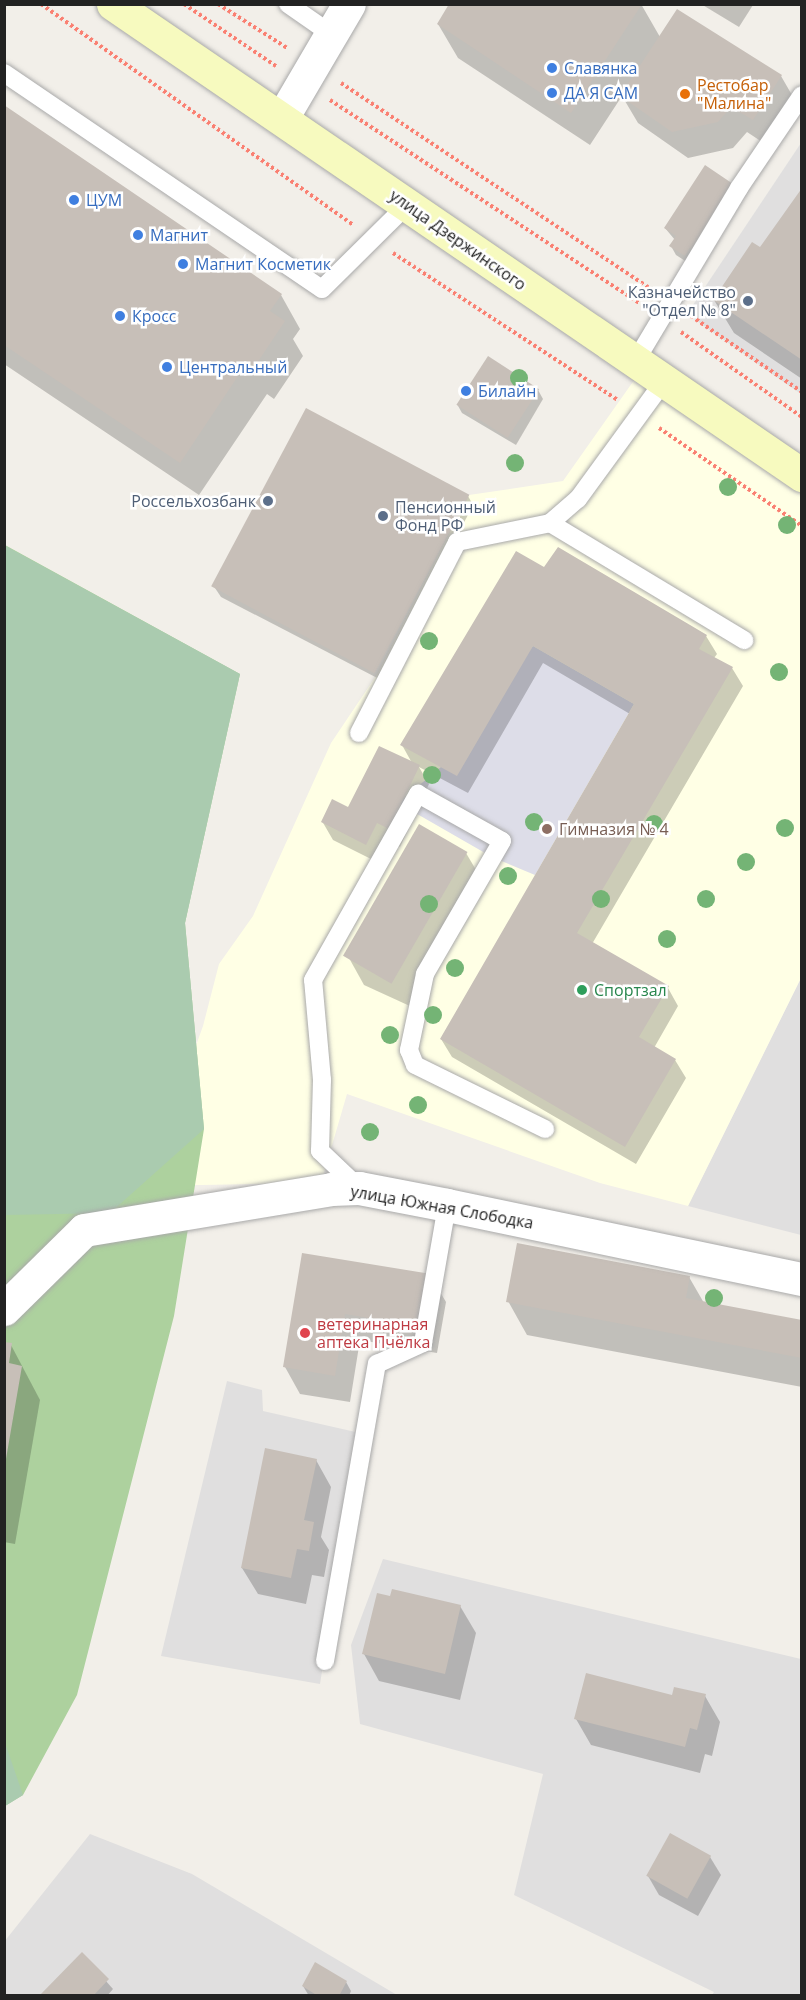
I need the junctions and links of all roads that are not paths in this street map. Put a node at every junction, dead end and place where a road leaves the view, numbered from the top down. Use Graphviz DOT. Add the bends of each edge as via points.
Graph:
graph roads {
  1 [pos="113,4"];
  2 [pos="288,4"];
  3 [pos="349,4"];
  4 [pos="331,34"];
  5 [pos="4,73"];
  6 [pos="801,95"];
  7 [pos="282,118"];
  8 [pos="407,204"];
  9 [pos="635,362"];
  10 [pos="664,381"];
  11 [pos="801,476"];
  12 [pos="550,523"];
  13 [pos="744,639"];
  14 [pos="359,733"];
  15 [pos="545,1129"];
  16 [pos="359,1188"];
  17 [pos="447,1205"];
  18 [pos="801,1279"];
  19 [pos="4,1310"];
  20 [pos="325,1661"];
  1 -- 7 [label="main road, улица Дзержинского"];
  2 -- 4 [label="lane"];
  3 -- 4 [label="street"];
  4 -- 7 [label="street"];
  5 -- 8 [label="lane" via="322,289"];
  6 -- 9 [label="lane" via="739,188"];
  7 -- 8 [label="main road, улица Дзержинского"];
  8 -- 9 [label="main road, улица Дзержинского"];
  9 -- 10 [label="main road, улица Дзержинского"];
  10 -- 11 [label="main road, улица Дзержинского"];
  10 -- 12 [label="lane" via="578,499"];
  12 -- 13 [label="lane"];
  12 -- 14 [label="lane" via="457,542"];
  15 -- 16 [label="lane" via="415,1065 409,1050 425,974 502,841 418,794 313,980 322,1080 320,1151"];
  16 -- 17 [label="street, улица Южная Слободка"];
  16 -- 19 [label="street, улица Южная Слободка" via="332,1189 84,1230"];
  17 -- 18 [label="street, улица Южная Слободка"];
  17 -- 20 [label="lane" via="423,1343 377,1364"];
}
